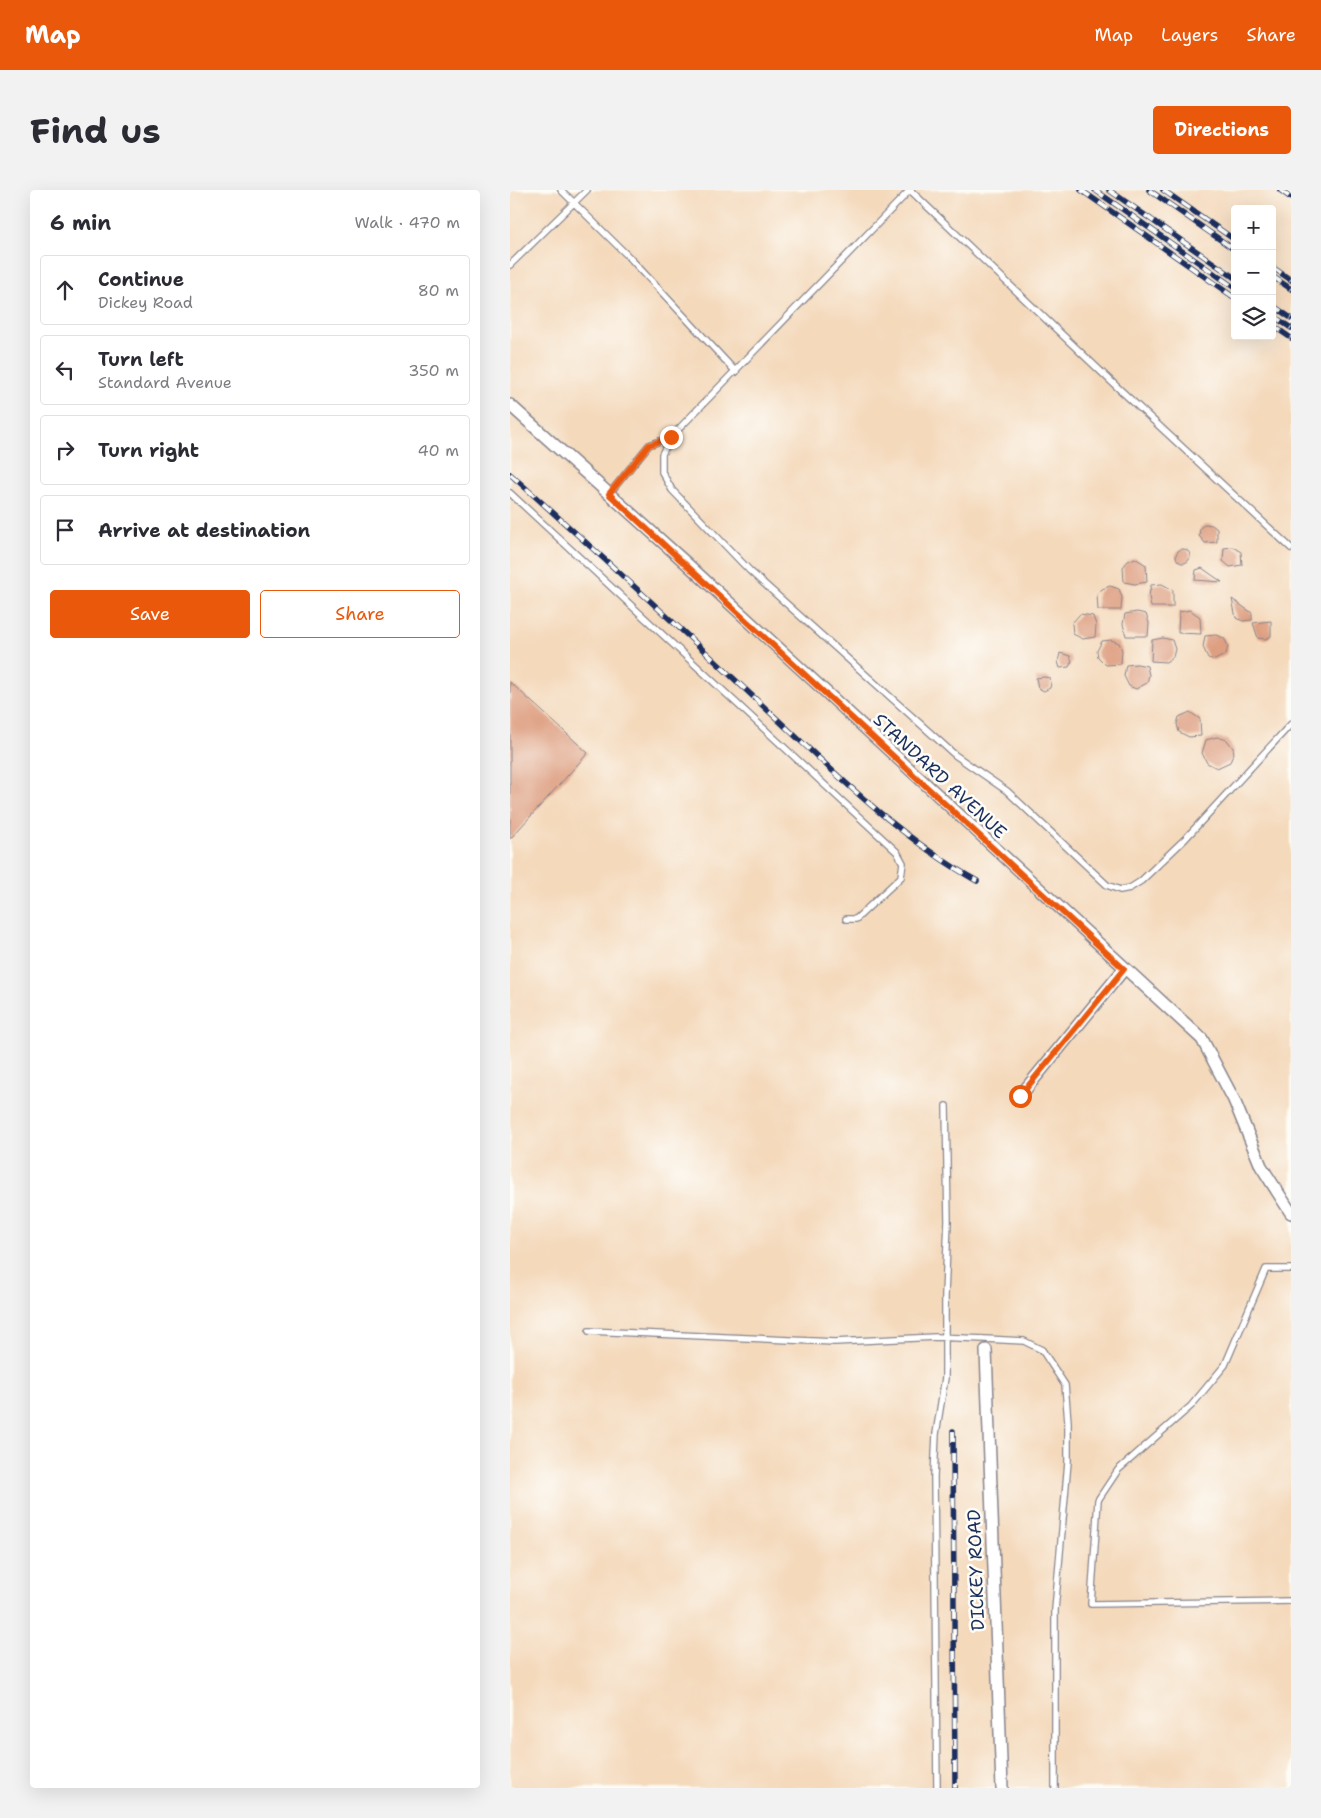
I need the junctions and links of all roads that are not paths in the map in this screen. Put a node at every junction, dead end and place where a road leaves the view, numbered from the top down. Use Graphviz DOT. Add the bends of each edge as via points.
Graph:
graph roads {
  1 [pos="560,190"];
  2 [pos="587,190"];
  3 [pos="910,190"];
  4 [pos="574,202"];
  5 [pos="510,266"];
  6 [pos="736,372"];
  7 [pos="510,406"];
  8 [pos="671,437"];
  9 [pos="510,493"];
  10 [pos="609,494"];
  11 [pos="1291,548"];
  12 [pos="1291,724"];
  13 [pos="846,919"];
  14 [pos="1124,969"];
  15 [pos="1020,1096"];
  16 [pos="946,1106"];
  17 [pos="1291,1213"];
  18 [pos="1291,1270"];
  19 [pos="589,1331"];
  20 [pos="946,1338"];
  21 [pos="986,1350"];
  22 [pos="1291,1601"];
  23 [pos="937,1788"];
  24 [pos="1002,1788"];
  25 [pos="1055,1788"];
  1 -- 4 [label="lane"];
  2 -- 4 [label="lane"];
  3 -- 6 [label="lane"];
  3 -- 11 [label="lane"];
  4 -- 5 [label="lane"];
  4 -- 6 [label="lane"];
  6 -- 8 [label="lane"];
  7 -- 10 [label="street, STANDARD AVENUE"];
  8 -- 10 [label="lane" via="649,445"];
  8 -- 12 [label="lane" via="662,454 662,472 672,490 750,571 955,755 1007,791 1107,885 1120,890 1141,881"];
  9 -- 13 [label="lane" via="897,852 904,863 902,877 856,919"];
  10 -- 14 [label="street, STANDARD AVENUE"];
  14 -- 15 [label="street"];
  14 -- 17 [label="street, STANDARD AVENUE" via="1202,1039 1234,1100 1261,1166"];
  16 -- 20 [label="lane"];
  18 -- 22 [label="lane" via="1266,1270 1225,1365 1191,1406 1118,1470 1106,1486 1098,1500 1091,1604"];
  19 -- 20 [label="lane" via="826,1342"];
  20 -- 23 [label="lane" via="934,1477"];
  20 -- 25 [label="lane" via="1024,1341 1042,1350 1065,1385 1068,1462 1055,1610"];
  21 -- 24 [label="street, DICKEY ROAD"];
}
